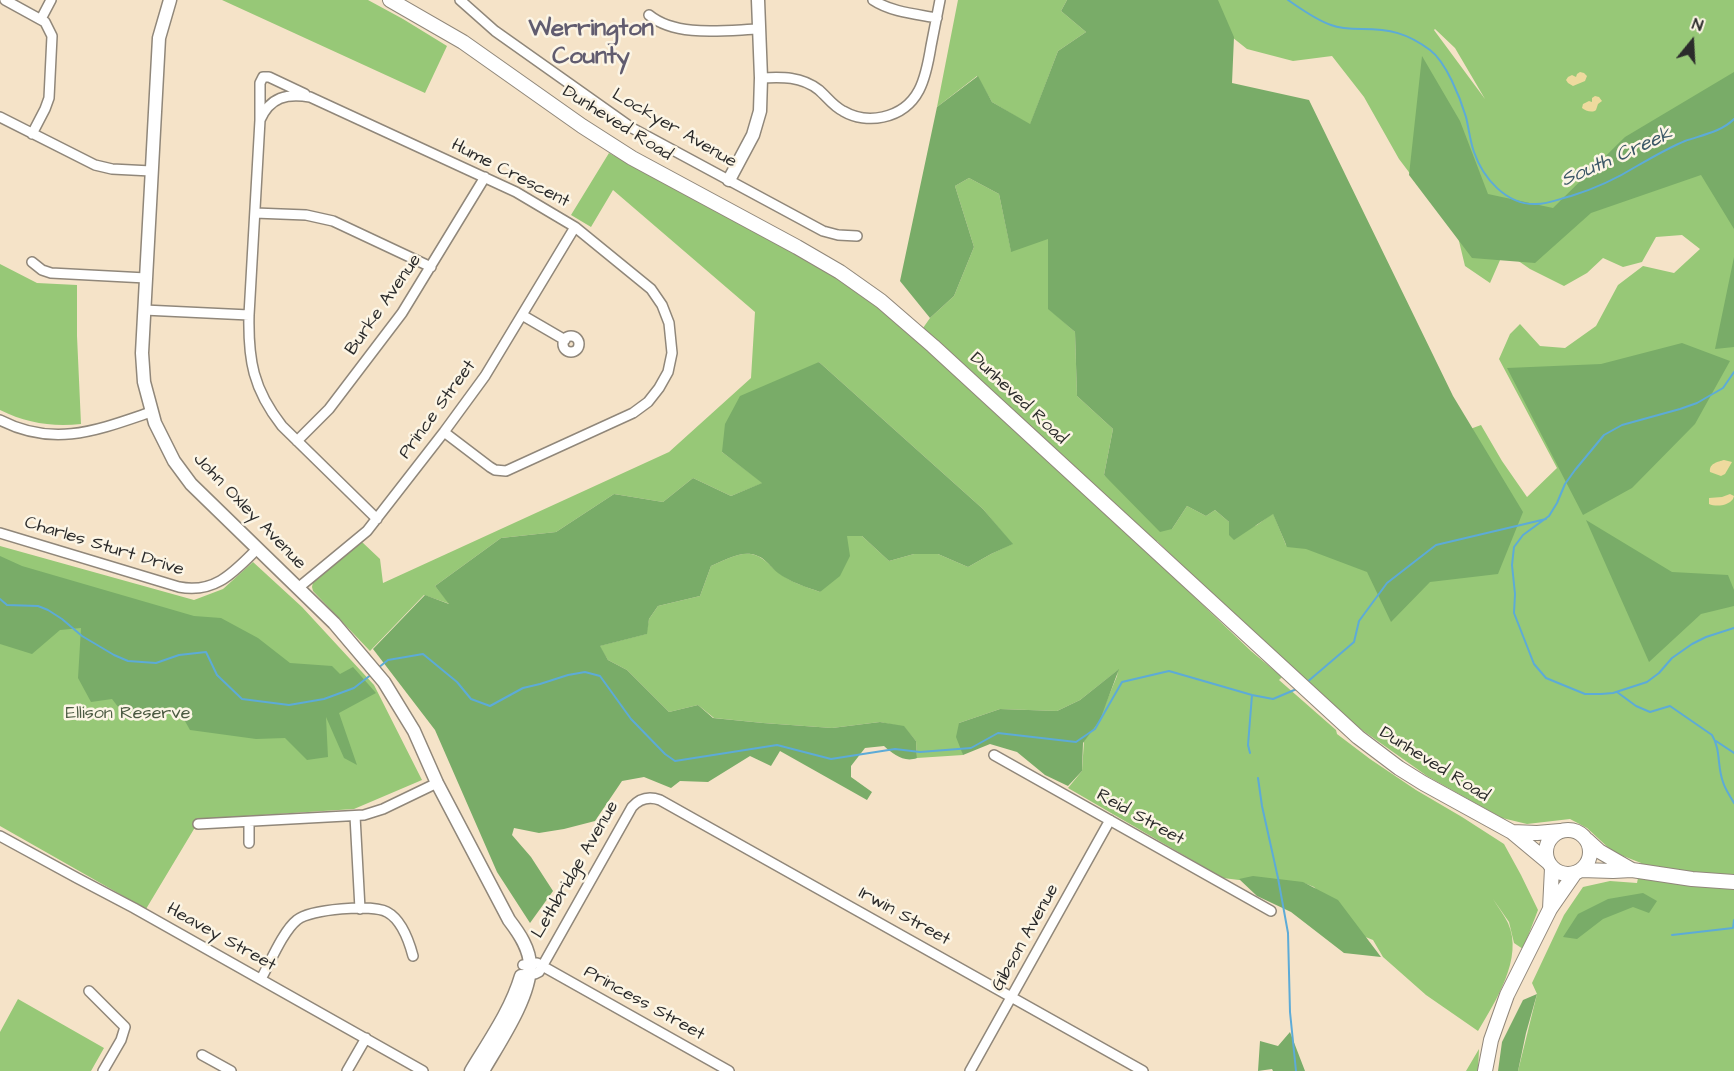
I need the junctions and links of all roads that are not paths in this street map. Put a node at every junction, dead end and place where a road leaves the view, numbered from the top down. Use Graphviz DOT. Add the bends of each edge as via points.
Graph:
graph roads {
  1 [pos="5,0"];
  2 [pos="51,0"];
  3 [pos="170,0"];
  4 [pos="390,0"];
  5 [pos="404,0"];
  6 [pos="460,0"];
  7 [pos="758,0"];
  8 [pos="873,0"];
  9 [pos="940,0"];
  10 [pos="649,15"];
  11 [pos="936,18"];
  12 [pos="40,19"];
  13 [pos="760,29"];
  14 [pos="463,42"];
  15 [pos="761,78"];
  16 [pos="310,97"];
  17 [pos="0,117"];
  18 [pos="260,120"];
  19 [pos="32,134"];
  20 [pos="151,171"];
  21 [pos="485,177"];
  22 [pos="729,180"];
  23 [pos="255,213"];
  24 [pos="575,227"];
  25 [pos="857,236"];
  26 [pos="32,262"];
  27 [pos="432,267"];
  28 [pos="146,278"];
  29 [pos="144,310"];
  30 [pos="249,315"];
  31 [pos="522,315"];
  32 [pos="565,340"];
  33 [pos="151,412"];
  34 [pos="0,420"];
  35 [pos="444,432"];
  36 [pos="297,441"];
  37 [pos="377,519"];
  38 [pos="0,533"];
  39 [pos="257,549"];
  40 [pos="298,588"];
  41 [pos="993,755"];
  42 [pos="437,783"];
  43 [pos="647,797"];
  44 [pos="355,816"];
  45 [pos="1110,820"];
  46 [pos="249,822"];
  47 [pos="198,825"];
  48 [pos="1562,831"];
  49 [pos="1512,832"];
  50 [pos="0,836"];
  51 [pos="1584,836"];
  52 [pos="249,843"];
  53 [pos="1550,865"];
  54 [pos="1632,870"];
  55 [pos="1578,872"];
  56 [pos="1734,882"];
  57 [pos="360,909"];
  58 [pos="1550,909"];
  59 [pos="1271,911"];
  60 [pos="413,956"];
  61 [pos="529,969"];
  62 [pos="261,979"];
  63 [pos="89,991"];
  64 [pos="1011,997"];
  65 [pos="366,1038"];
  66 [pos="202,1055"];
  67 [pos="103,1071"];
  68 [pos="231,1071"];
  69 [pos="347,1071"];
  70 [pos="423,1071"];
  71 [pos="471,1071"];
  72 [pos="483,1071"];
  73 [pos="729,1071"];
  74 [pos="970,1071"];
  75 [pos="1143,1071"];
  76 [pos="1485,1071"];
  1 -- 12 [label="street"];
  2 -- 12 [label="street"];
  3 -- 20 [label="street, John Oxley Avenue" via="159,38"];
  4 -- 14 [label="main road, Dunheved Road"];
  5 -- 14 [label="main road, Dunheved Road"];
  6 -- 22 [label="street, Lockyer Avenue" via="495,31 632,128"];
  7 -- 13 [label="street"];
  8 -- 11 [label="street" via="892,9"];
  9 -- 11 [label="street"];
  10 -- 13 [label="street" via="663,24 684,29"];
  11 -- 15 [label="street" via="922,87 911,102 889,115 854,116 806,82 787,77"];
  12 -- 19 [label="street" via="52,36 50,86 45,109"];
  13 -- 15 [label="street"];
  14 -- 49 [label="main road, Dunheved Road" via="632,158 820,260 881,301 1358,737 1399,768"];
  15 -- 22 [label="street" via="756,127"];
  16 -- 18 [label="street, Hume Crescent" via="278,99"];
  16 -- 18 [label="street, Hume Crescent" via="263,77"];
  16 -- 21 [label="street, Hume Crescent"];
  17 -- 19 [label="street"];
  18 -- 23 [label="street, Hume Crescent"];
  19 -- 20 [label="street" via="95,165"];
  20 -- 28 [label="street, John Oxley Avenue"];
  21 -- 24 [label="street, Hume Crescent"];
  21 -- 27 [label="street, Burke Avenue"];
  22 -- 25 [label="street, Lockyer Avenue" via="824,231"];
  23 -- 27 [label="street" via="333,221"];
  23 -- 30 [label="street, Hume Crescent"];
  24 -- 31 [label="street, Prince Street"];
  24 -- 35 [label="street, Hume Crescent" via="646,284 662,305 671,329 672,347 668,372 659,388 633,413 506,471 490,467"];
  26 -- 28 [label="street" via="51,273"];
  27 -- 36 [label="street, Burke Avenue" via="329,409"];
  28 -- 29 [label="street, John Oxley Avenue"];
  29 -- 30 [label="street"];
  29 -- 33 [label="street, John Oxley Avenue" via="143,367"];
  30 -- 36 [label="street, Hume Crescent" via="249,351 257,384 276,418"];
  31 -- 32 [label="street"];
  31 -- 35 [label="street, Prince Street" via="481,383"];
  33 -- 34 [label="street" via="94,431 66,435 31,432"];
  33 -- 39 [label="street, John Oxley Avenue" via="187,479"];
  35 -- 37 [label="street, Prince Street"];
  36 -- 37 [label="street, Hume Crescent"];
  37 -- 40 [label="street, Prince Street"];
  38 -- 39 [label="street, Charles Sturt Drive" via="187,589 225,579"];
  39 -- 40 [label="street, John Oxley Avenue"];
  40 -- 42 [label="street, John Oxley Avenue" via="384,682 414,731"];
  41 -- 45 [label="street, Reid Street"];
  42 -- 44 [label="street" via="377,811"];
  42 -- 61 [label="street, John Oxley Avenue" via="518,931"];
  43 -- 61 [label="street, Lethbridge Avenue" via="632,807"];
  43 -- 64 [label="street, Irwin Street" via="660,800"];
  44 -- 46 [label="street"];
  44 -- 57 [label="street"];
  45 -- 59 [label="street, Reid Street"];
  45 -- 64 [label="street, Gibson Avenue"];
  46 -- 47 [label="street"];
  46 -- 52 [label="street"];
  48 -- 49 [label="main road, Dunheved Road"];
  48 -- 51 [label="main road" via="1576,831"];
  48 -- 53 [label="main road" via="1548,843"];
  49 -- 53 [label="main road, Dunheved Road"];
  50 -- 62 [label="street, Heavey Street"];
  51 -- 54 [label="main road" via="1599,851"];
  51 -- 55 [label="main road" via="1590,854"];
  53 -- 55 [label="main road" via="1563,874"];
  53 -- 58 [label="main road"];
  54 -- 55 [label="main road"];
  54 -- 56 [label="main road"];
  55 -- 58 [label="main road"];
  57 -- 60 [label="street" via="377,909 391,915 406,936"];
  57 -- 62 [label="street" via="322,911 300,918 288,930"];
  58 -- 76 [label="main road" via="1502,1008"];
  61 -- 71 [label="street, Lethbridge Avenue"];
  61 -- 72 [label="street, Lethbridge Avenue" via="513,1017"];
  61 -- 73 [label="street, Princess Street"];
  62 -- 65 [label="street, Heavey Street"];
  63 -- 67 [label="street" via="125,1027"];
  64 -- 74 [label="street, Gibson Avenue"];
  64 -- 75 [label="street, Irwin Street"];
  65 -- 69 [label="street"];
  65 -- 70 [label="street, Heavey Street"];
  66 -- 68 [label="street"];
}
